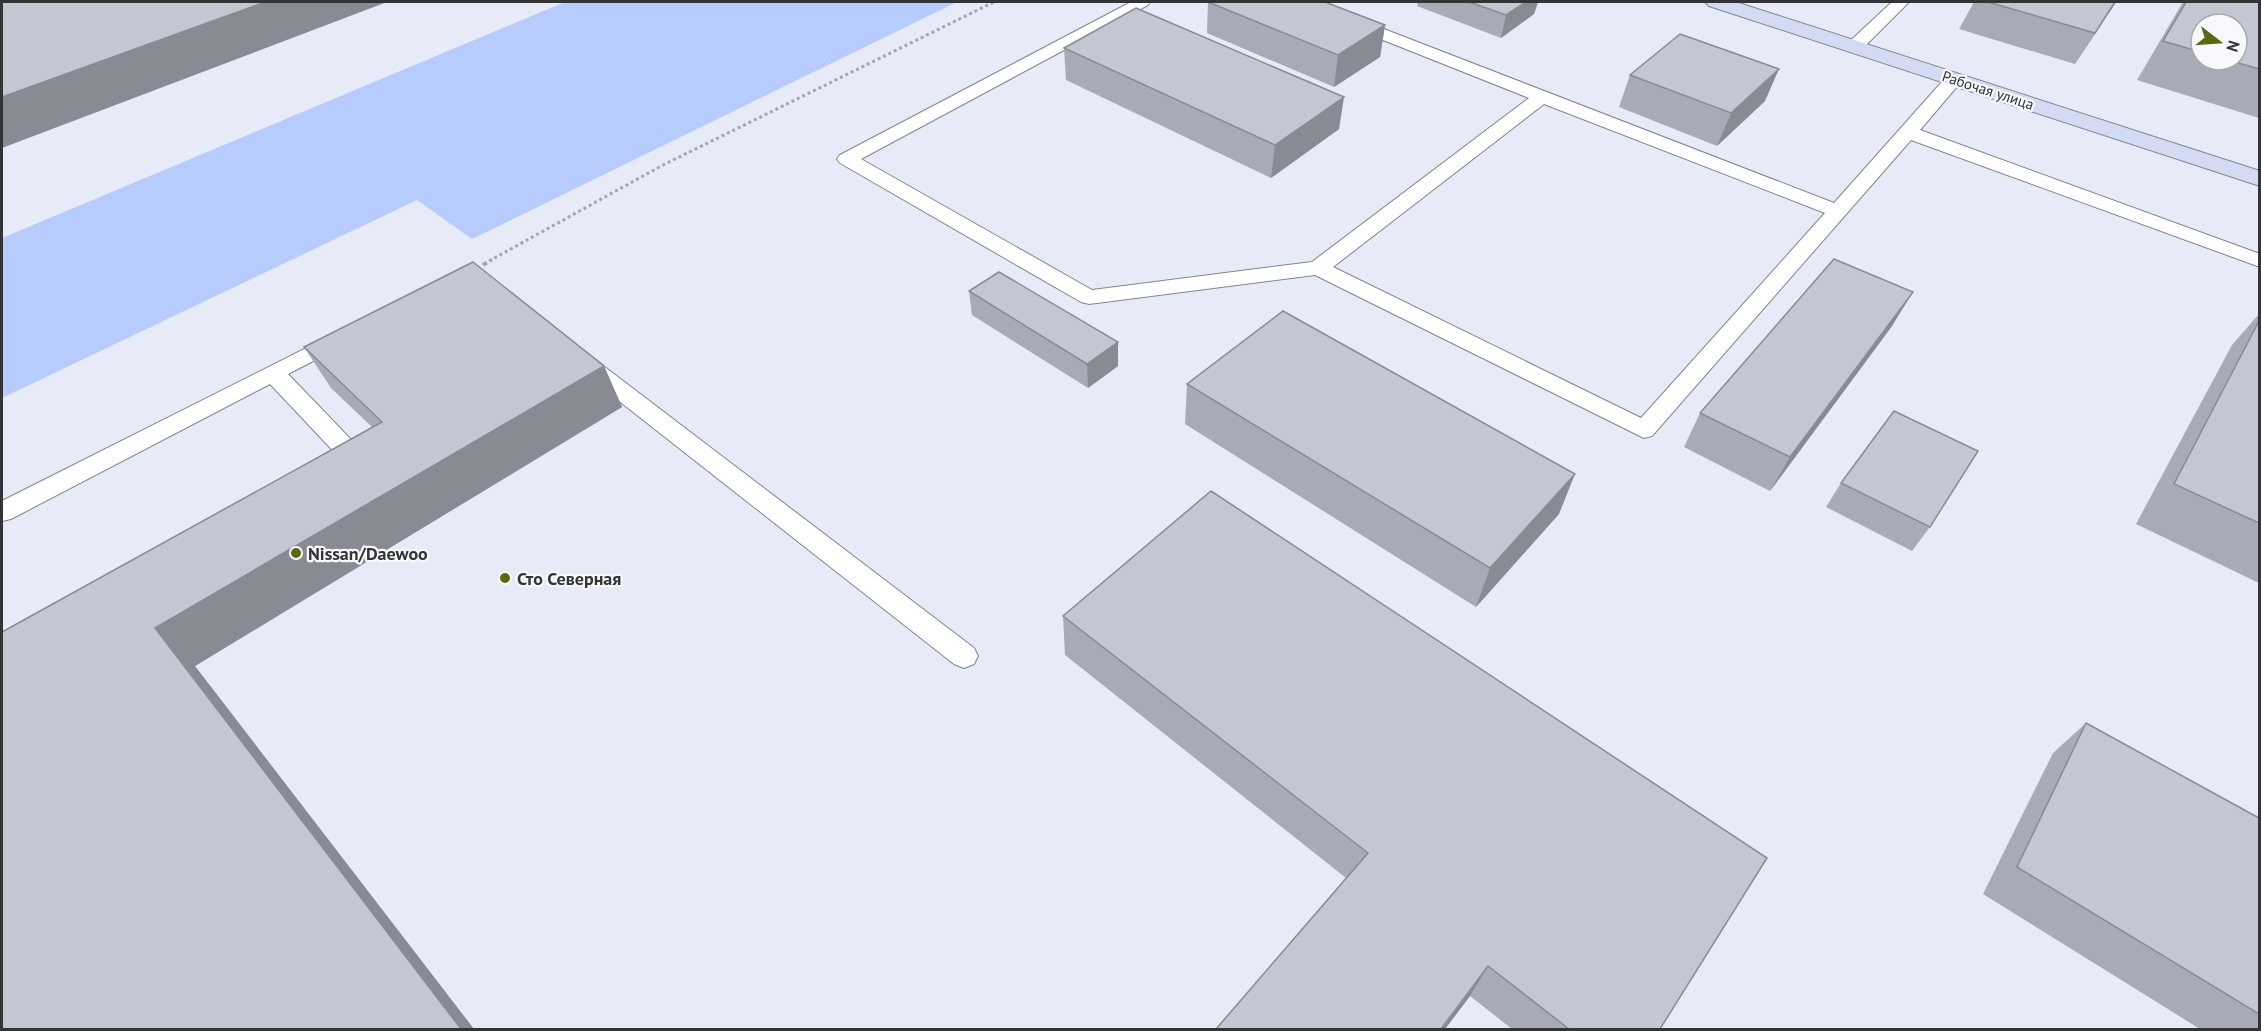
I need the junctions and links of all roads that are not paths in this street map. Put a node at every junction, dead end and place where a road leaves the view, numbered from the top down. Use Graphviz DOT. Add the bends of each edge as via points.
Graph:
graph roads {
  1 [pos="1142,2"];
  2 [pos="1301,2"];
  3 [pos="1716,2"];
  4 [pos="1901,2"];
  5 [pos="1856,46"];
  6 [pos="1954,79"];
  7 [pos="1542,97"];
  8 [pos="1908,132"];
  9 [pos="2259,179"];
  10 [pos="1838,212"];
  11 [pos="2259,261"];
  12 [pos="1318,268"];
  13 [pos="356,331"];
  14 [pos="572,352"];
  15 [pos="273,373"];
  16 [pos="322,474"];
  17 [pos="2,512"];
  18 [pos="964,656"];
  1 -- 12 [label="lane" via="847,159 1089,297"];
  2 -- 7 [label="lane"];
  3 -- 5 [label="main road, Рабочая улица"];
  4 -- 5 [label="lane"];
  5 -- 6 [label="main road, Рабочая улица"];
  6 -- 8 [label="lane"];
  6 -- 9 [label="main road, Рабочая улица"];
  7 -- 10 [label="lane"];
  7 -- 12 [label="lane"];
  8 -- 10 [label="lane"];
  8 -- 11 [label="lane"];
  10 -- 12 [label="lane" via="1644,430"];
  13 -- 15 [label="lane"];
  14 -- 18 [label="lane"];
  15 -- 16 [label="lane" via="353,457"];
  15 -- 17 [label="lane"];
}
